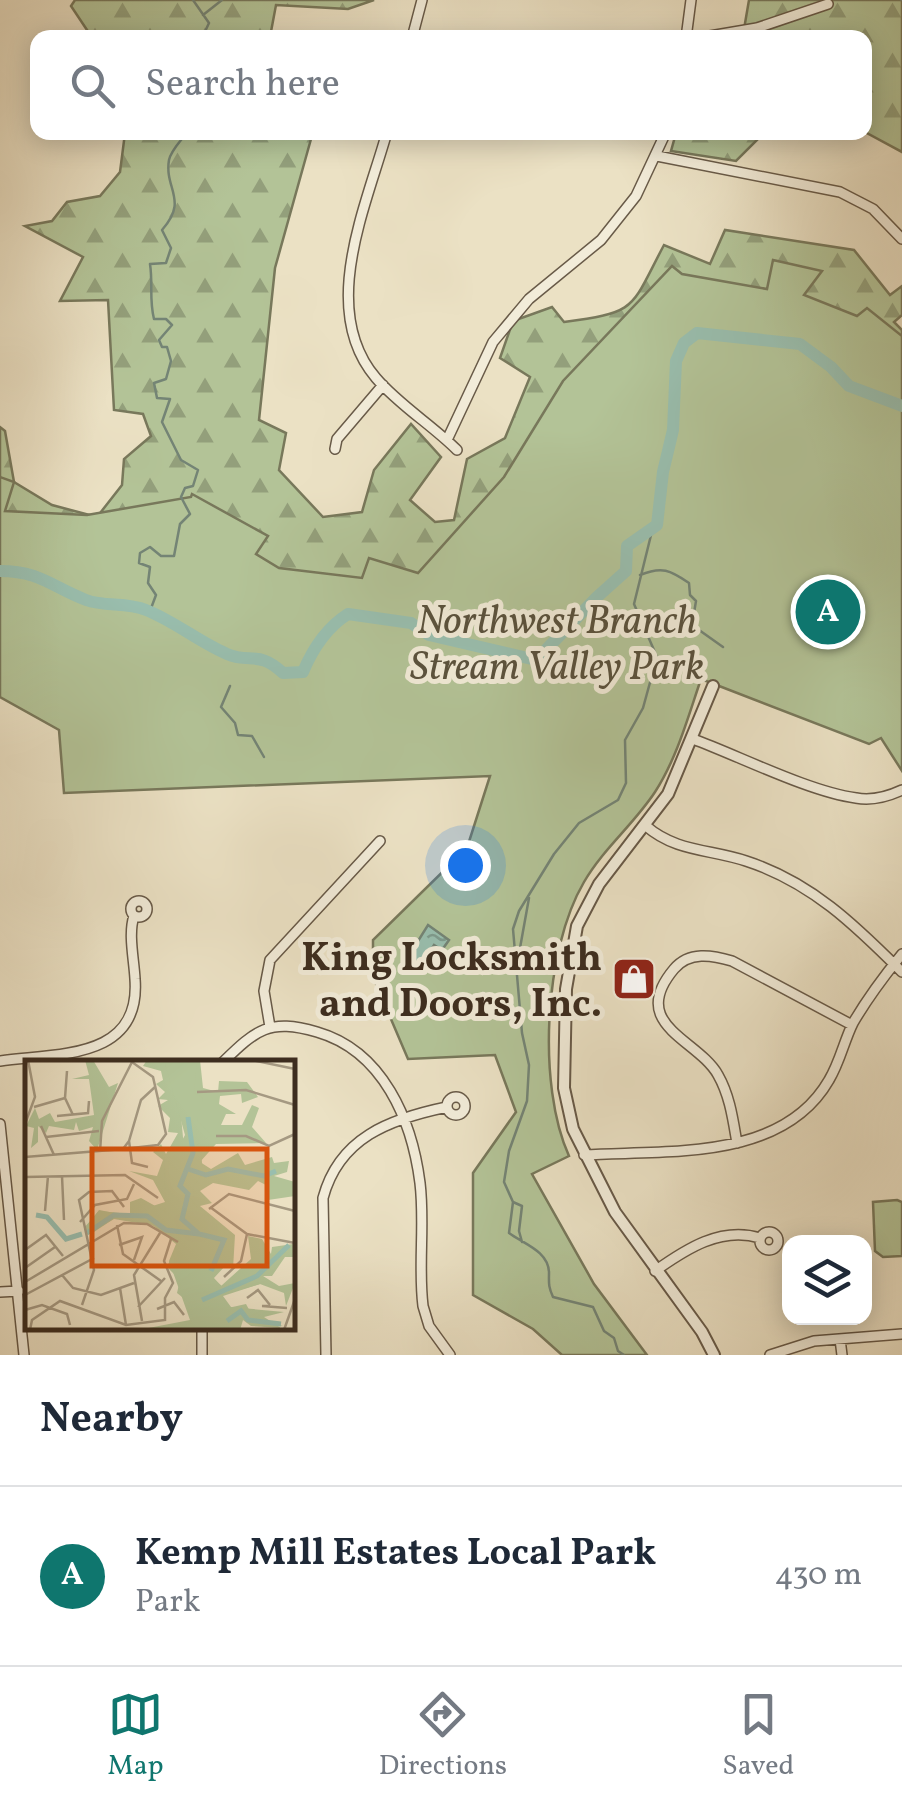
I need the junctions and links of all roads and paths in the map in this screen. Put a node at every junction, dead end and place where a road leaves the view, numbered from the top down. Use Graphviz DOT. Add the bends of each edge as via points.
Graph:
graph roads {
  1 [pos="422,0"];
  2 [pos="691,0"];
  3 [pos="828,4"];
  4 [pos="414,30"];
  5 [pos="687,30"];
  6 [pos="746,30"];
  7 [pos="385,140"];
  8 [pos="663,140"];
  9 [pos="656,156"];
  10 [pos="902,239"];
  11 [pos="383,384"];
  12 [pos="447,440"];
  13 [pos="335,449"];
  14 [pos="457,450"];
  15 [pos="712,686"];
  16 [pos="693,738"];
  17 [pos="902,790"];
  18 [pos="646,826"];
  19 [pos="380,841"];
  20 [pos="134,916"];
  21 [pos="902,954"];
  22 [pos="898,968"];
  23 [pos="852,1025"];
  24 [pos="270,1027"];
  25 [pos="225,1060"];
  26 [pos="0,1061"];
  27 [pos="447,1107"];
  28 [pos="404,1121"];
  29 [pos="0,1124"];
  30 [pos="737,1144"];
  31 [pos="584,1155"];
  32 [pos="760,1238"];
  33 [pos="655,1271"];
  34 [pos="19,1290"];
  35 [pos="0,1292"];
  36 [pos="902,1334"];
  37 [pos="840,1339"];
  38 [pos="24,1355"];
  39 [pos="326,1355"];
  40 [pos="450,1355"];
  41 [pos="714,1355"];
  42 [pos="770,1355"];
  43 [pos="842,1355"];
  1 -- 4 [label="street"];
  2 -- 5 [label="street"];
  3 -- 6 [label="street"];
  7 -- 11 [label="street" via="347,297 355,342"];
  8 -- 9 [label="street"];
  9 -- 10 [label="street" via="840,192 872,208"];
  9 -- 12 [label="street" via="602,240 502,329"];
  11 -- 12 [label="street"];
  11 -- 13 [label="street"];
  12 -- 14 [label="street"];
  15 -- 16 [label="street"];
  16 -- 17 [label="street" via="833,794 878,798"];
  16 -- 18 [label="street"];
  18 -- 22 [label="street" via="668,843 745,860 802,885"];
  18 -- 31 [label="street" via="599,884 572,946 564,1088"];
  19 -- 24 [label="street" via="270,960 264,991"];
  20 -- 26 [label="street" via="135,1002 123,1029 91,1049"];
  21 -- 22 [label="street"];
  22 -- 23 [label="street"];
  23 -- 30 [label="street" via="827,1084 808,1108 770,1134"];
  23 -- 30 [label="street" via="732,961 694,957 675,968 660,997 663,1019 719,1077"];
  24 -- 25 [label="street"];
  24 -- 28 [label="street" via="313,1031 351,1047 383,1078"];
  27 -- 28 [label="street"];
  28 -- 39 [label="street" via="357,1141 328,1180"];
  28 -- 40 [label="street" via="420,1186 423,1306"];
  29 -- 34 [label="street"];
  30 -- 31 [label="street"];
  31 -- 33 [label="street"];
  32 -- 33 [label="street" via="706,1240"];
  33 -- 41 [label="street"];
  34 -- 35 [label="street"];
  34 -- 38 [label="street"];
  36 -- 37 [label="street"];
  37 -- 42 [label="street"];
  37 -- 43 [label="street"];
}
